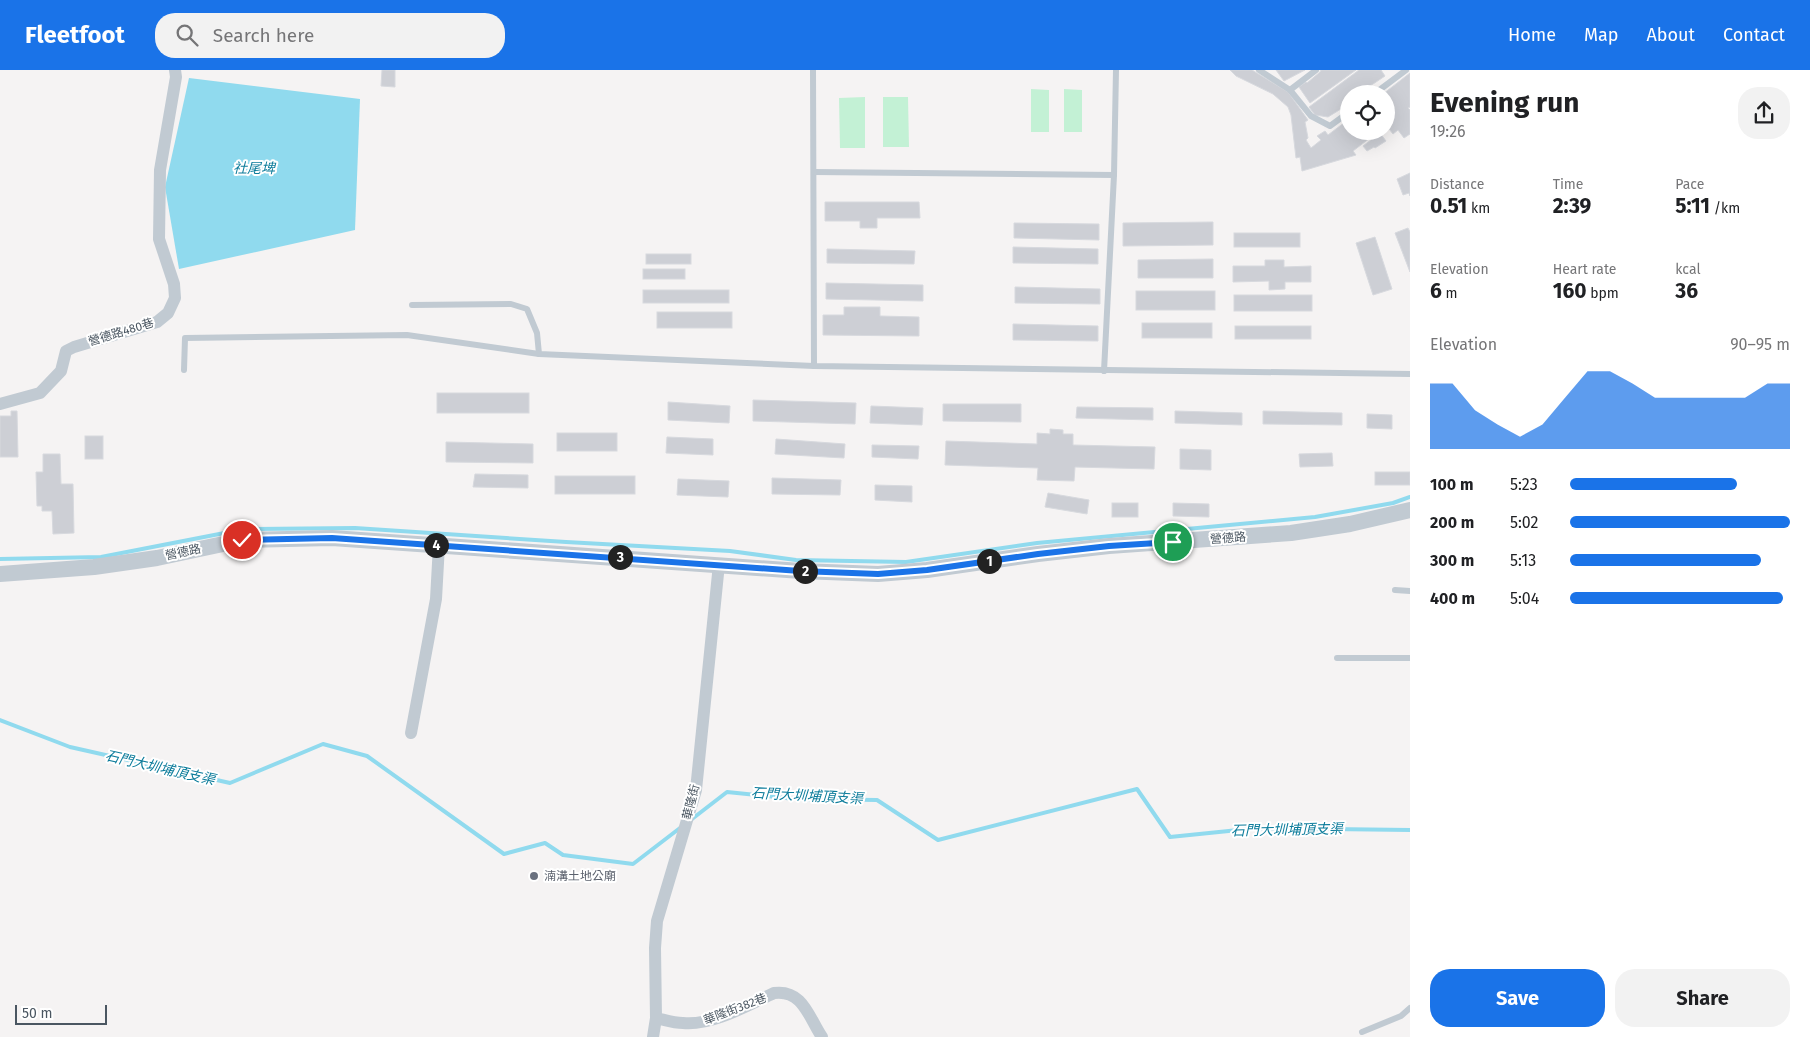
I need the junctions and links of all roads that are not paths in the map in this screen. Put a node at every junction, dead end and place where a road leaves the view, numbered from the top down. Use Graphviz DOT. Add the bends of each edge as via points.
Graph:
graph roads {
  1 [pos="176,70"];
  2 [pos="813,70"];
  3 [pos="1116,70"];
  4 [pos="1259,70"];
  5 [pos="1316,70"];
  6 [pos="1406,70"];
  7 [pos="1386,85"];
  8 [pos="1290,90"];
  9 [pos="1340,119"];
  10 [pos="814,172"];
  11 [pos="1114,175"];
  12 [pos="412,305"];
  13 [pos="539,354"];
  14 [pos="814,366"];
  15 [pos="184,370"];
  16 [pos="1104,371"];
  17 [pos="1410,374"];
  18 [pos="0,404"];
  19 [pos="1410,510"];
  20 [pos="439,545"];
  21 [pos="719,564"];
  22 [pos="0,574"];
  23 [pos="1395,590"];
  24 [pos="1410,591"];
  25 [pos="1337,658"];
  26 [pos="1410,658"];
  27 [pos="411,732"];
  28 [pos="1410,1008"];
  29 [pos="656,1018"];
  30 [pos="1362,1032"];
  31 [pos="653,1037"];
  32 [pos="822,1037"];
  1 -- 18 [label="street, 營德路480巷" via="160,170 159,239 174,284 175,298 168,313 157,322 66,351 61,371 40,392"];
  2 -- 10 [label="lane"];
  3 -- 11 [label="lane"];
  4 -- 8 [label="lane"];
  5 -- 8 [label="lane"];
  6 -- 7 [label="lane"];
  8 -- 9 [label="lane" via="1311,116 1330,126"];
  10 -- 11 [label="lane"];
  10 -- 14 [label="lane"];
  11 -- 16 [label="lane"];
  12 -- 13 [label="lane" via="511,304 527,309 537,333"];
  13 -- 14 [label="lane"];
  13 -- 15 [label="lane" via="407,335 185,338"];
  14 -- 16 [label="lane"];
  16 -- 17 [label="lane"];
  19 -- 21 [label="street, 營德路" via="1291,533 1109,546 927,570 888,573 800,571"];
  20 -- 21 [label="street, 營德路"];
  20 -- 22 [label="street, 營德路" via="332,538 242,540 94,567"];
  20 -- 27 [label="street" via="436,599"];
  21 -- 29 [label="street, 華隆街" via="696,790 658,921"];
  23 -- 24 [label="lane"];
  25 -- 26 [label="lane"];
  28 -- 30 [label="lane" via="1401,1016"];
  29 -- 31 [label="street, 華隆街"];
  29 -- 32 [label="street, 華隆街382巷" via="701,1023 783,992 801,1002"];
}
